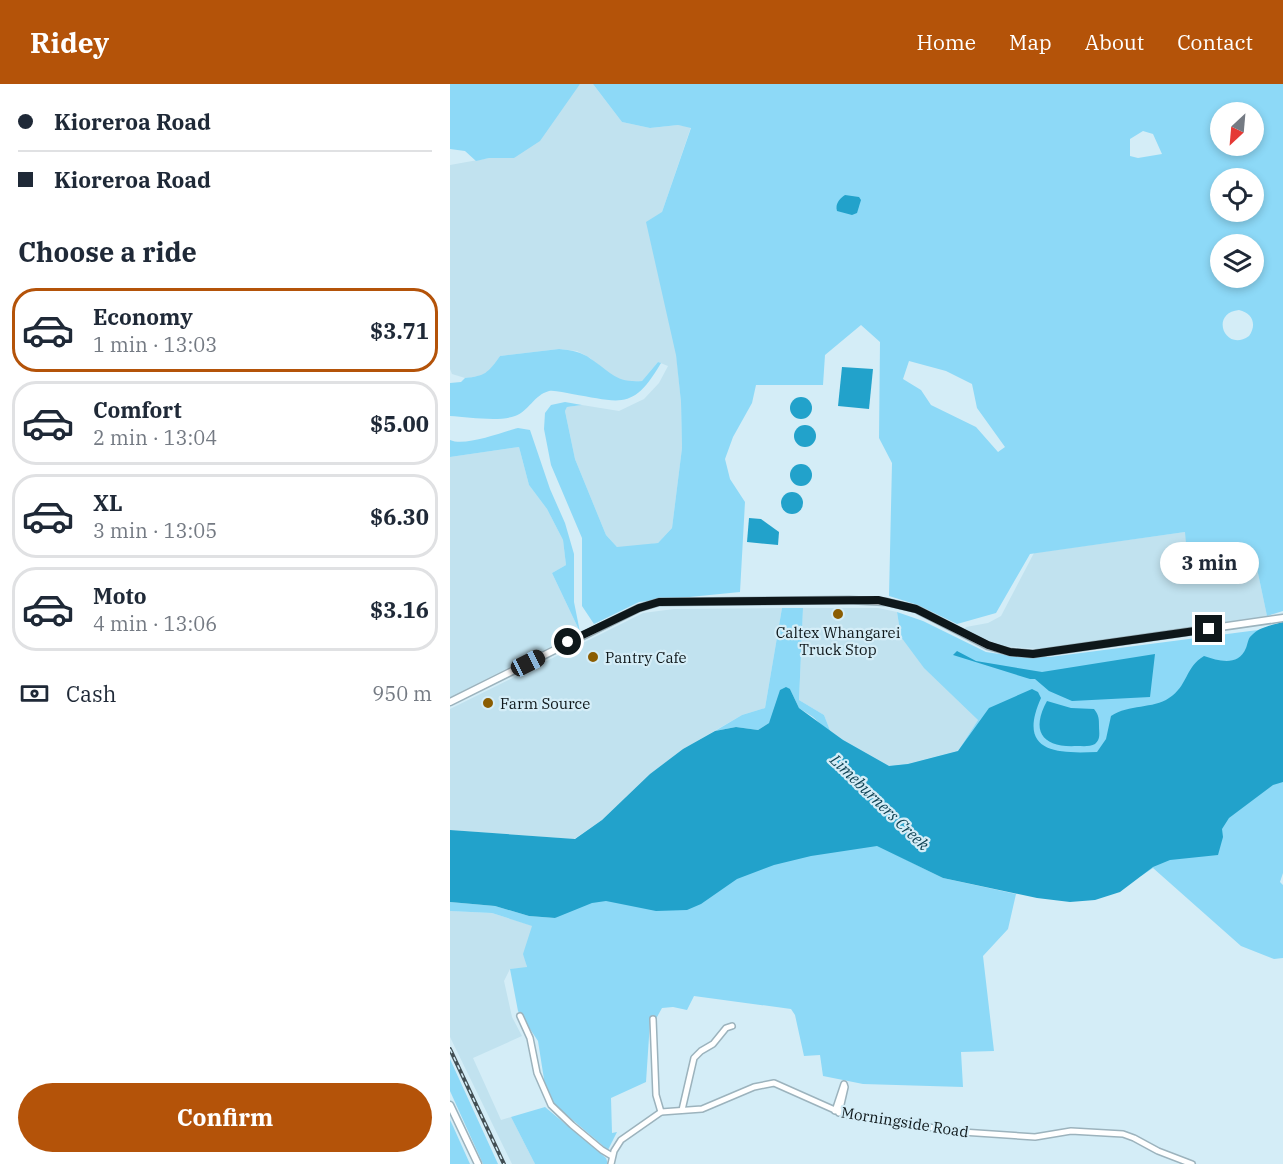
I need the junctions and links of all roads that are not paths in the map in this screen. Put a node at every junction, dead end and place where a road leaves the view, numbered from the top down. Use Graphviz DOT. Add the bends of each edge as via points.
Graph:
graph roads {
  1 [pos="1283,618"];
  2 [pos="450,702"];
  3 [pos="520,1016"];
  4 [pos="653,1019"];
  5 [pos="732,1026"];
  6 [pos="450,1105"];
  7 [pos="682,1110"];
  8 [pos="661,1112"];
  9 [pos="612,1156"];
  10 [pos="478,1164"];
  11 [pos="611,1164"];
  12 [pos="1192,1164"];
  1 -- 2 [label="main road" via="1033,654 988,645 916,609 878,600 659,602 639,608"];
  3 -- 9 [label="street" via="551,1105"];
  4 -- 8 [label="street" via="656,1095"];
  5 -- 7 [label="street" via="694,1058"];
  6 -- 10 [label="main road"];
  7 -- 8 [label="street, Morningside Road"];
  7 -- 12 [label="street, Morningside Road" via="702,1109 754,1087 774,1083 837,1112 976,1133 1042,1137 1071,1131 1123,1134"];
  8 -- 9 [label="street, Morningside Road" via="624,1138"];
  9 -- 11 [label="street"];
}
